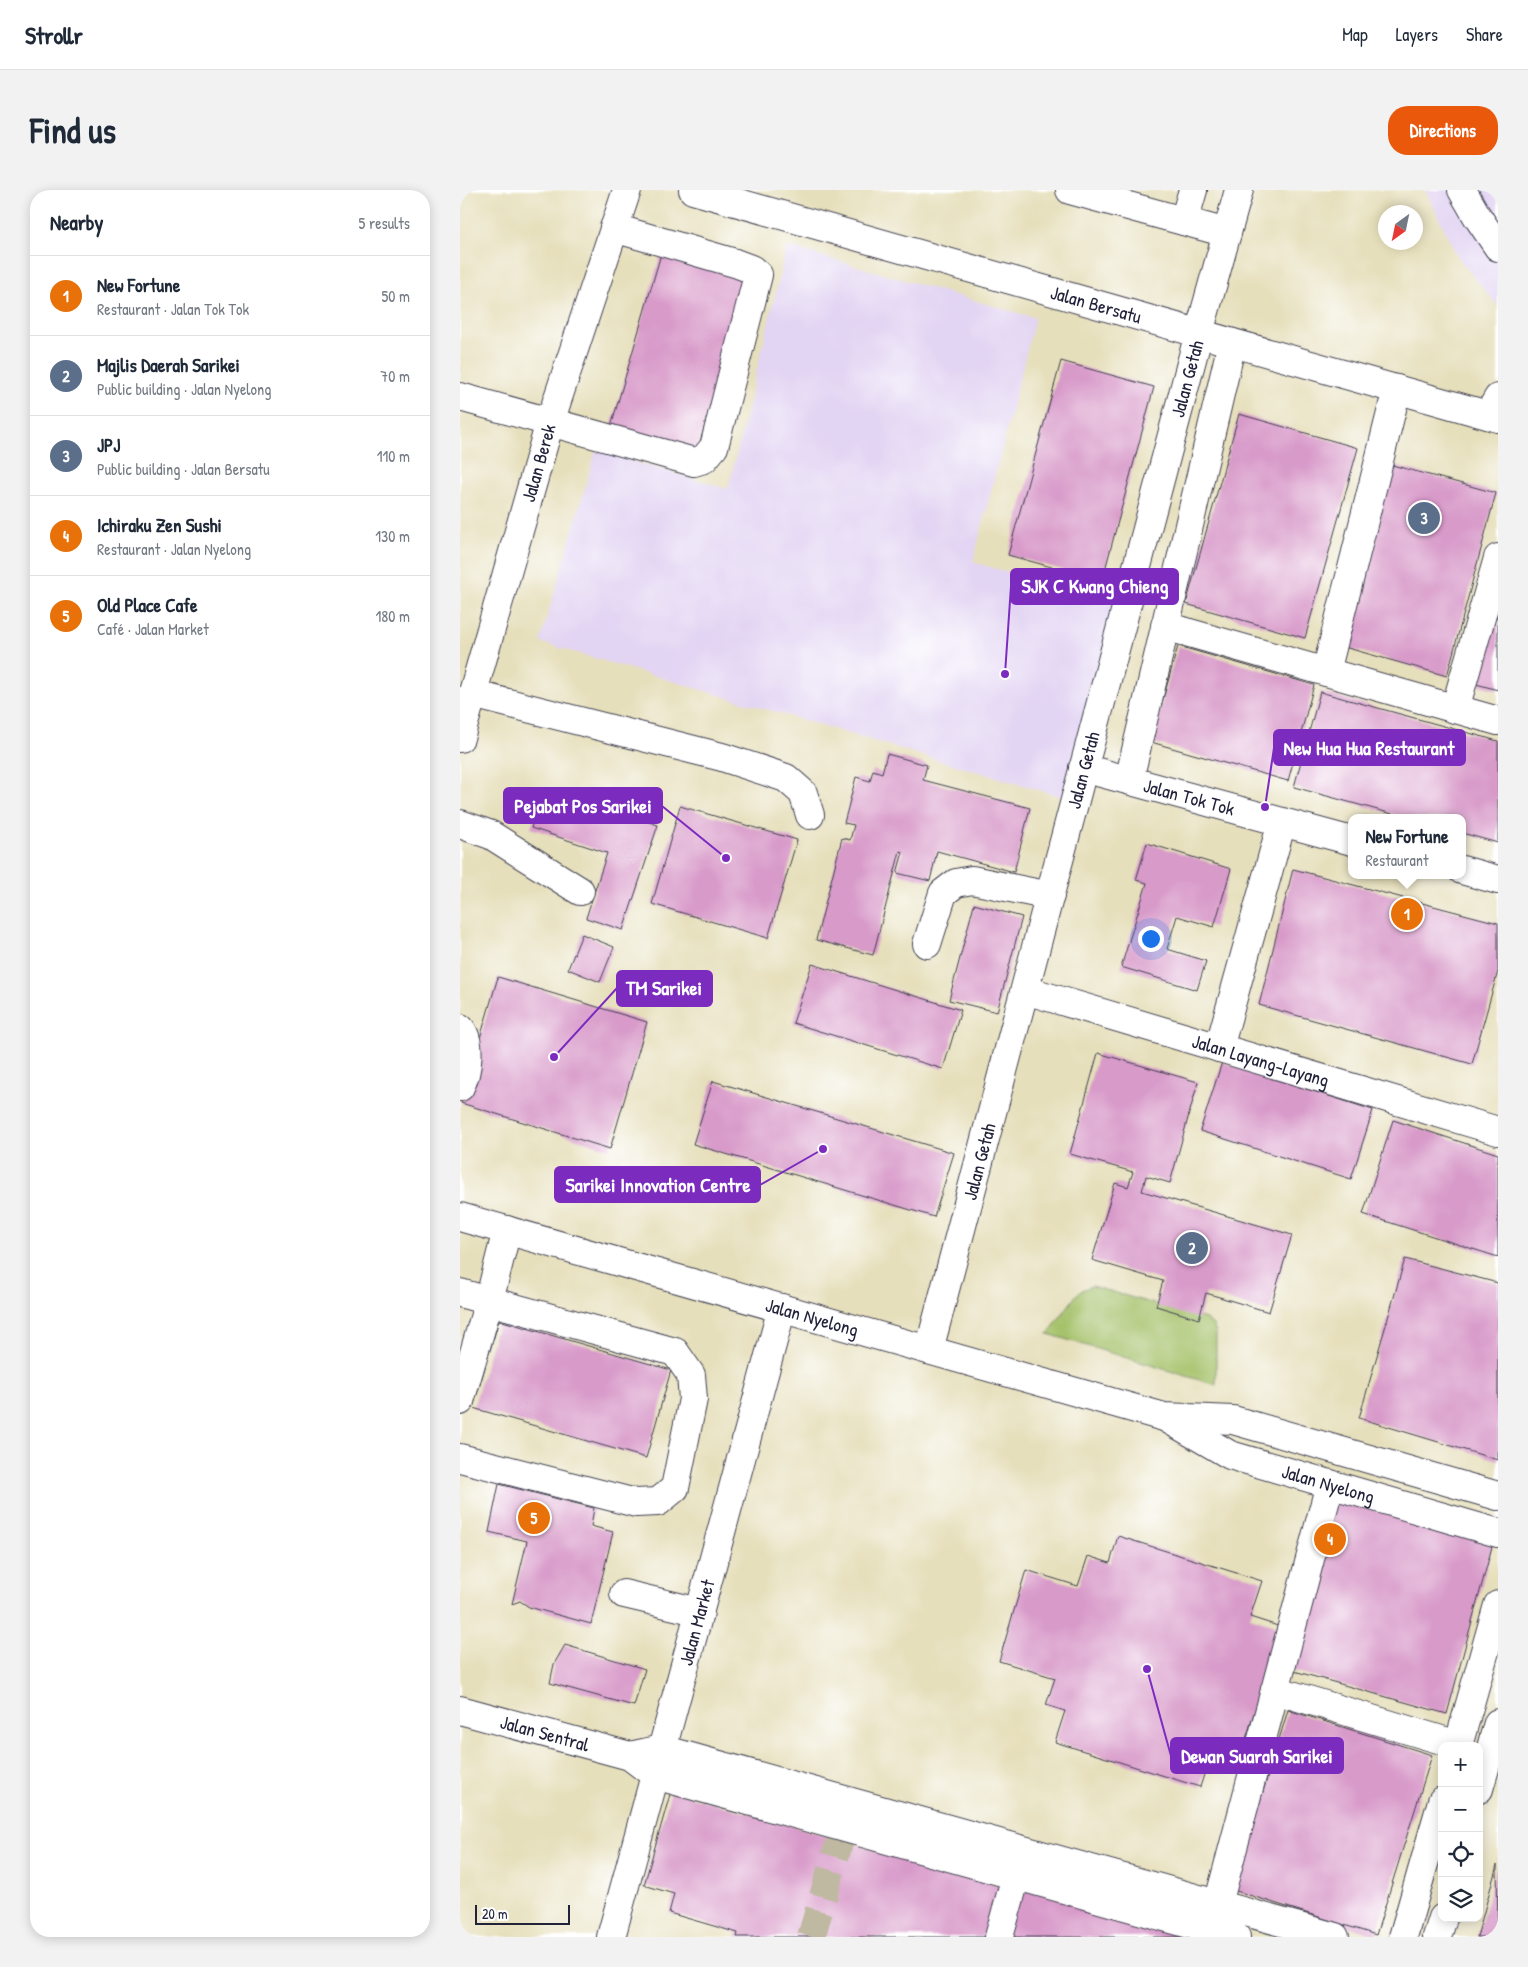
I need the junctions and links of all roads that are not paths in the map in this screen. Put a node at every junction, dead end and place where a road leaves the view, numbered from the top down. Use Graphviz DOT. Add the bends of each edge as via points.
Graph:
graph roads {
  1 [pos="627,190"];
  2 [pos="693,190"];
  3 [pos="1070,190"];
  4 [pos="1193,190"];
  5 [pos="1239,190"];
  6 [pos="1462,190"];
  7 [pos="1184,221"];
  8 [pos="614,228"];
  9 [pos="1227,233"];
  10 [pos="1498,247"];
  11 [pos="1198,333"];
  12 [pos="1232,343"];
  13 [pos="1397,389"];
  14 [pos="461,402"];
  15 [pos="1495,410"];
  16 [pos="550,422"];
  17 [pos="1498,558"];
  18 [pos="1165,626"];
  19 [pos="1326,672"];
  20 [pos="472,694"];
  21 [pos="1456,709"];
  22 [pos="1498,721"];
  23 [pos="460,738"];
  24 [pos="1083,768"];
  25 [pos="1129,780"];
  26 [pos="810,814"];
  27 [pos="1282,822"];
  28 [pos="460,824"];
  29 [pos="1348,840"];
  30 [pos="1466,871"];
  31 [pos="1498,880"];
  32 [pos="580,891"];
  33 [pos="1050,896"];
  34 [pos="927,944"];
  35 [pos="1025,990"];
  36 [pos="460,1028"];
  37 [pos="1219,1048"];
  38 [pos="460,1087"];
  39 [pos="1498,1131"];
  40 [pos="460,1217"];
  41 [pos="506,1230"];
  42 [pos="460,1293"];
  43 [pos="489,1301"];
  44 [pos="782,1308"];
  45 [pos="929,1350"];
  46 [pos="460,1401"];
  47 [pos="1164,1417"];
  48 [pos="460,1458"];
  49 [pos="1330,1484"];
  50 [pos="1498,1496"];
  51 [pos="1498,1533"];
  52 [pos="624,1594"];
  53 [pos="1498,1605"];
  54 [pos="700,1612"];
  55 [pos="1275,1690"];
  56 [pos="460,1710"];
  57 [pos="1498,1723"];
  58 [pos="1445,1742"];
  59 [pos="1459,1742"];
  60 [pos="662,1749"];
  61 [pos="1494,1755"];
  62 [pos="630,1756"];
  63 [pos="655,1776"];
  64 [pos="1480,1787"];
  65 [pos="1438,1815"];
  66 [pos="1016,1876"];
  67 [pos="1218,1904"];
  68 [pos="1442,1922"];
  69 [pos="1222,1935"];
  70 [pos="611,1937"];
  71 [pos="1000,1937"];
  72 [pos="1335,1937"];
  73 [pos="1403,1937"];
  74 [pos="1437,1937"];
  1 -- 8 [label="street, Jalan Berek"];
  2 -- 11 [label="street, Jalan Bersatu"];
  3 -- 7 [label="street"];
  4 -- 7 [label="street"];
  5 -- 9 [label="street, Jalan Getah"];
  6 -- 10 [label="street"];
  7 -- 9 [label="street"];
  8 -- 16 [label="street, Jalan Berek"];
  8 -- 16 [label="street" via="735,263 758,275 714,448 704,459 694,462"];
  9 -- 11 [label="street, Jalan Getah"];
  11 -- 12 [label="street, Jalan Bersatu"];
  11 -- 24 [label="street, Jalan Getah"];
  12 -- 13 [label="street, Jalan Bersatu"];
  12 -- 18 [label="street"];
  13 -- 15 [label="street, Jalan Bersatu"];
  13 -- 19 [label="street"];
  14 -- 16 [label="street"];
  16 -- 20 [label="street, Jalan Berek"];
  17 -- 21 [label="street"];
  18 -- 19 [label="street"];
  18 -- 25 [label="street"];
  19 -- 21 [label="street"];
  20 -- 23 [label="street, Jalan Berek"];
  20 -- 26 [label="street" via="722,758 786,778 803,793"];
  21 -- 22 [label="street"];
  24 -- 25 [label="street, Jalan Tok Tok"];
  24 -- 33 [label="street, Jalan Getah"];
  25 -- 27 [label="street, Jalan Tok Tok"];
  27 -- 29 [label="street, Jalan Tok Tok"];
  27 -- 37 [label="street"];
  28 -- 32 [label="street" via="492,835"];
  30 -- 31 [label="street"];
  33 -- 34 [label="street" via="972,880 956,883 943,893"];
  33 -- 35 [label="street, Jalan Getah"];
  35 -- 37 [label="street, Jalan Layang-Layang"];
  35 -- 45 [label="street, Jalan Getah"];
  36 -- 38 [label="street" via="469,1049"];
  37 -- 39 [label="street, Jalan Layang-Layang"];
  40 -- 41 [label="street, Jalan Nyelong"];
  41 -- 43 [label="street"];
  41 -- 44 [label="street, Jalan Nyelong"];
  42 -- 43 [label="street"];
  43 -- 46 [label="street"];
  43 -- 48 [label="street" via="675,1352 692,1375 693,1398 675,1488 658,1502 636,1503"];
  44 -- 45 [label="street, Jalan Nyelong"];
  44 -- 54 [label="street, Jalan Market"];
  45 -- 47 [label="street, Jalan Nyelong"];
  47 -- 49 [label="street, Jalan Nyelong" via="1230,1455"];
  47 -- 50 [label="street, Jalan Nyelong" via="1233,1420"];
  49 -- 51 [label="street, Jalan Nyelong"];
  49 -- 55 [label="street"];
  52 -- 54 [label="street"];
  53 -- 59 [label="street"];
  54 -- 60 [label="street, Jalan Market"];
  55 -- 58 [label="street"];
  55 -- 67 [label="street"];
  56 -- 62 [label="street, Jalan Sentral"];
  57 -- 61 [label="street"];
  60 -- 62 [label="street, Jalan Sentral"];
  60 -- 63 [label="street, Jalan Market"];
  60 -- 67 [label="street"];
  61 -- 64 [label="street"];
  62 -- 63 [label="street, Jalan Sentral"];
  63 -- 66 [label="street" via="841,1834"];
  63 -- 70 [label="street, Jalan Market"];
  65 -- 73 [label="street"];
  66 -- 69 [label="street"];
  66 -- 71 [label="street"];
  67 -- 72 [label="street"];
  68 -- 74 [label="street"];
}
